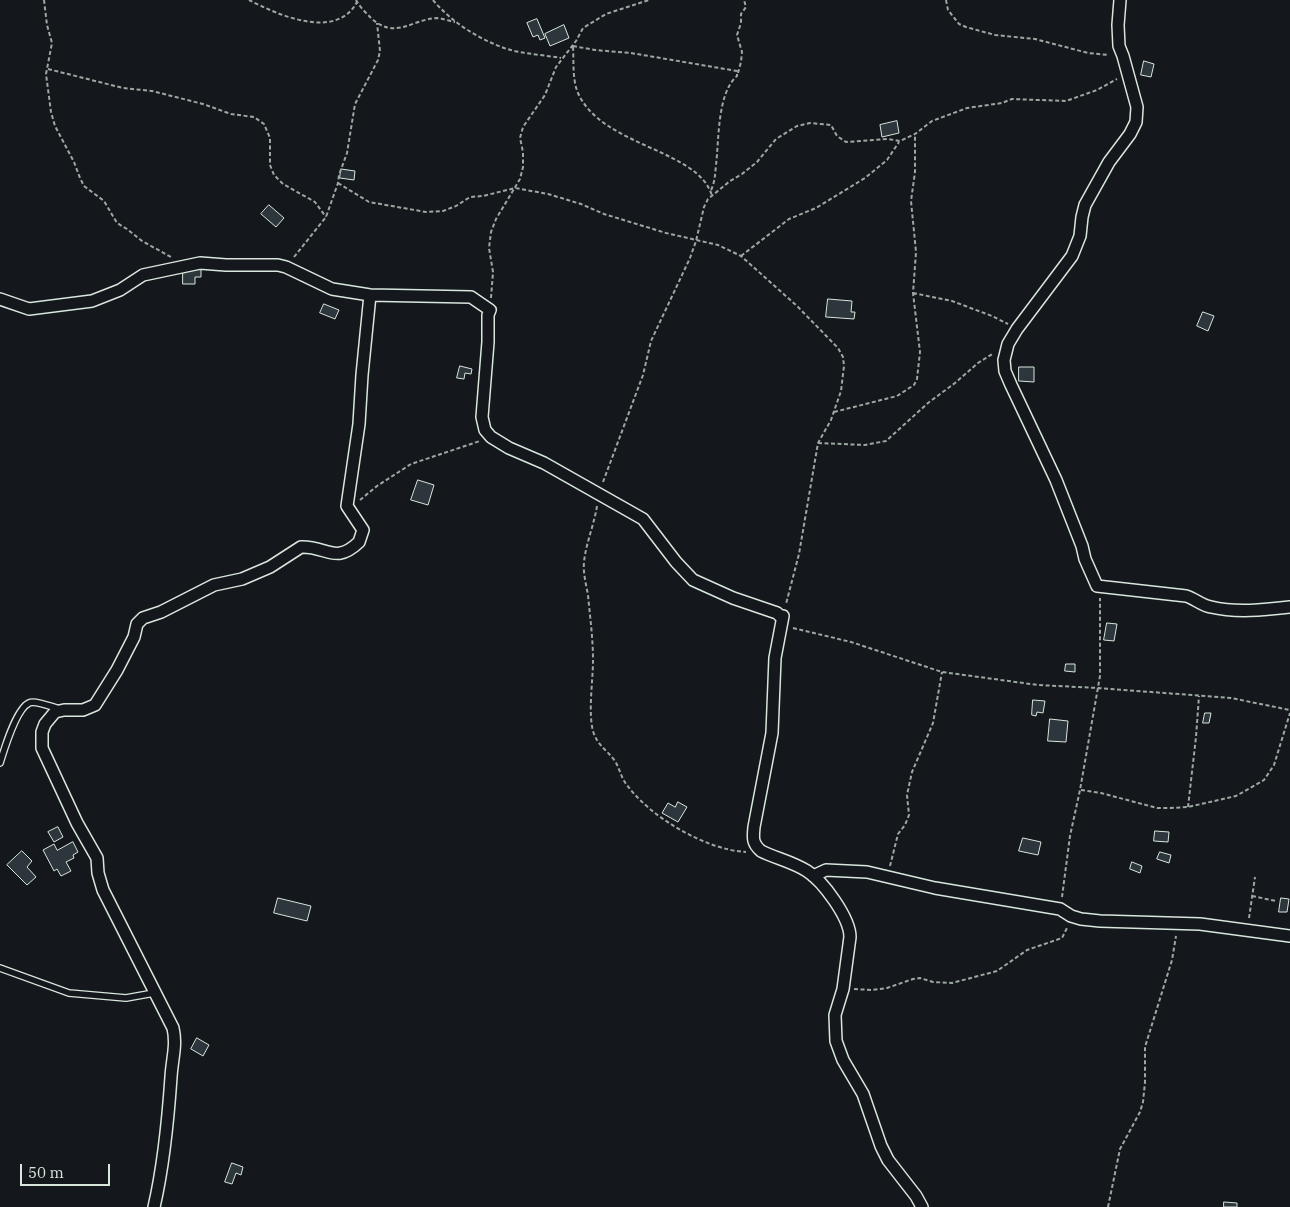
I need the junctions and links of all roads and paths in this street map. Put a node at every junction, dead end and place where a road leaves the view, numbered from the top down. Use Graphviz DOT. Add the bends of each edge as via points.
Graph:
graph roads {
  1 [pos="44,0"];
  2 [pos="250,0"];
  3 [pos="433,0"];
  4 [pos="649,0"];
  5 [pos="744,0"];
  6 [pos="946,0"];
  7 [pos="1120,0"];
  8 [pos="357,1"];
  9 [pos="457,22"];
  10 [pos="377,23"];
  11 [pos="576,41"];
  12 [pos="573,46"];
  13 [pos="1124,56"];
  14 [pos="561,58"];
  15 [pos="48,69"];
  16 [pos="1127,72"];
  17 [pos="738,73"];
  18 [pos="915,134"];
  19 [pos="900,141"];
  20 [pos="338,184"];
  21 [pos="515,188"];
  22 [pos="710,192"];
  23 [pos="712,196"];
  24 [pos="326,217"];
  25 [pos="696,241"];
  26 [pos="741,256"];
  27 [pos="186,265"];
  28 [pos="286,267"];
  29 [pos="913,293"];
  30 [pos="370,295"];
  31 [pos="0,299"];
  32 [pos="490,310"];
  33 [pos="1017,329"];
  34 [pos="1008,344"];
  35 [pos="834,412"];
  36 [pos="491,437"];
  37 [pos="818,443"];
  38 [pos="600,496"];
  39 [pos="349,510"];
  40 [pos="1100,588"];
  41 [pos="1290,607"];
  42 [pos="782,620"];
  43 [pos="942,672"];
  44 [pos="1098,688"];
  45 [pos="1199,696"];
  46 [pos="64,710"];
  47 [pos="1290,710"];
  48 [pos="1290,713"];
  49 [pos="0,763"];
  50 [pos="1080,790"];
  51 [pos="1188,807"];
  52 [pos="760,851"];
  53 [pos="813,876"];
  54 [pos="1255,876"];
  55 [pos="886,878"];
  56 [pos="1252,896"];
  57 [pos="1276,901"];
  58 [pos="1060,909"];
  59 [pos="1071,916"];
  60 [pos="1179,923"];
  61 [pos="1247,931"];
  62 [pos="1290,936"];
  63 [pos="0,968"];
  64 [pos="843,989"];
  65 [pos="154,993"];
  66 [pos="154,1207"];
  67 [pos="922,1207"];
  68 [pos="1108,1207"];
  1 -- 15 [label="path" via="52,43"];
  2 -- 8 [label="path" via="297,20 321,23 342,18"];
  3 -- 9 [label="path"];
  4 -- 11 [label="path" via="594,20 583,28"];
  5 -- 17 [label="path" via="746,7 741,14 737,35 742,52"];
  6 -- 13 [label="path" via="948,10 966,28 1035,39 1088,53"];
  7 -- 13 [label="street" via="1118,25"];
  8 -- 10 [label="path"];
  9 -- 10 [label="path" via="438,18 397,29"];
  9 -- 14 [label="path" via="508,49"];
  10 -- 20 [label="path" via="378,60 355,104"];
  11 -- 12 [label="path"];
  11 -- 14 [label="path"];
  12 -- 17 [label="path"];
  12 -- 22 [label="path" via="577,91 589,110 614,130 689,168"];
  13 -- 16 [label="street"];
  14 -- 21 [label="path" via="538,106 523,127 520,138 523,167"];
  15 -- 24 [label="path" via="254,117 264,124 270,138 270,165 274,175 283,184 315,202"];
  15 -- 27 [label="path" via="46,74 55,126 84,186 104,201 117,223"];
  16 -- 18 [label="path" via="1097,90 1066,101 1012,99 967,108 932,121"];
  16 -- 33 [label="street" via="1137,107 1134,129 1109,162 1085,205 1080,236 1072,256"];
  17 -- 22 [label="path" via="726,93 715,182"];
  18 -- 19 [label="path"];
  18 -- 29 [label="path" via="916,164 911,201 916,252"];
  19 -- 23 [label="path" via="846,142 837,136 831,125 810,123 797,126 776,139 750,168"];
  19 -- 26 [label="path" via="886,160 865,178 816,208 789,219"];
  20 -- 21 [label="path" via="369,202 426,212 443,211 470,197"];
  20 -- 24 [label="path"];
  21 -- 25 [label="path" via="548,194 612,217"];
  21 -- 32 [label="path" via="491,232 489,248 493,272"];
  22 -- 23 [label="path"];
  23 -- 25 [label="path" via="704,207"];
  24 -- 28 [label="path"];
  25 -- 26 [label="path" via="718,245"];
  25 -- 38 [label="path" via="651,341 643,375"];
  26 -- 35 [label="path" via="786,295 838,348 844,366 841,392"];
  27 -- 28 [label="street"];
  27 -- 31 [label="street" via="143,275 92,302 29,309"];
  28 -- 30 [label="street" via="332,288"];
  29 -- 33 [label="path" via="952,301"];
  29 -- 35 [label="path" via="920,352 914,386 897,396"];
  30 -- 32 [label="street" via="471,297"];
  30 -- 39 [label="street" via="359,424 348,489"];
  32 -- 36 [label="street" via="482,417 484,430"];
  33 -- 34 [label="street"];
  34 -- 37 [label="path" via="978,363 886,441 865,445"];
  34 -- 40 [label="street" via="1004,360 1007,376 1056,480 1085,559"];
  35 -- 37 [label="path"];
  36 -- 38 [label="street"];
  36 -- 39 [label="path" via="411,464 377,486"];
  37 -- 42 [label="path" via="799,554"];
  38 -- 42 [label="street" via="643,519 693,580 777,613"];
  38 -- 52 [label="path" via="584,562 593,645 590,718 596,740 614,760 625,784 655,814 714,845 735,851"];
  39 -- 46 [label="street" via="363,530 356,544 336,554 301,547 270,567 214,585 143,618 137,624 118,670 95,705 83,710"];
  40 -- 41 [label="street" via="1186,596 1210,608 1253,610"];
  40 -- 44 [label="path"];
  42 -- 43 [label="path"];
  42 -- 52 [label="street" via="775,658 771,742 754,827 754,842"];
  43 -- 44 [label="path" via="1038,685"];
  43 -- 55 [label="path" via="933,723 912,772 907,795 909,815 898,834"];
  44 -- 45 [label="path"];
  44 -- 50 [label="path"];
  45 -- 47 [label="path" via="1231,698"];
  45 -- 51 [label="path"];
  46 -- 49 [label="lane" via="29,702 20,712"];
  46 -- 65 [label="street" via="55,712 45,724 42,748 97,858 103,890"];
  48 -- 51 [label="path" via="1274,765 1264,780 1236,796"];
  50 -- 51 [label="path" via="1157,808"];
  50 -- 58 [label="path"];
  52 -- 53 [label="street"];
  53 -- 55 [label="street" via="826,870 841,870 867,872"];
  53 -- 64 [label="street" via="836,902 850,930"];
  54 -- 56 [label="path"];
  55 -- 58 [label="street"];
  56 -- 57 [label="path"];
  56 -- 61 [label="path"];
  58 -- 59 [label="street"];
  59 -- 60 [label="street" via="1100,921"];
  59 -- 64 [label="path" via="1062,938 1027,950 997,971 952,983 920,978 887,988"];
  60 -- 61 [label="street"];
  60 -- 68 [label="path" via="1172,960 1145,1047 1143,1102 1120,1149"];
  61 -- 62 [label="street"];
  63 -- 65 [label="lane" via="69,994 126,998"];
  64 -- 67 [label="street" via="835,1015 840,1053 863,1094 888,1160"];
  65 -- 66 [label="street" via="175,1038 162,1173"];
}
